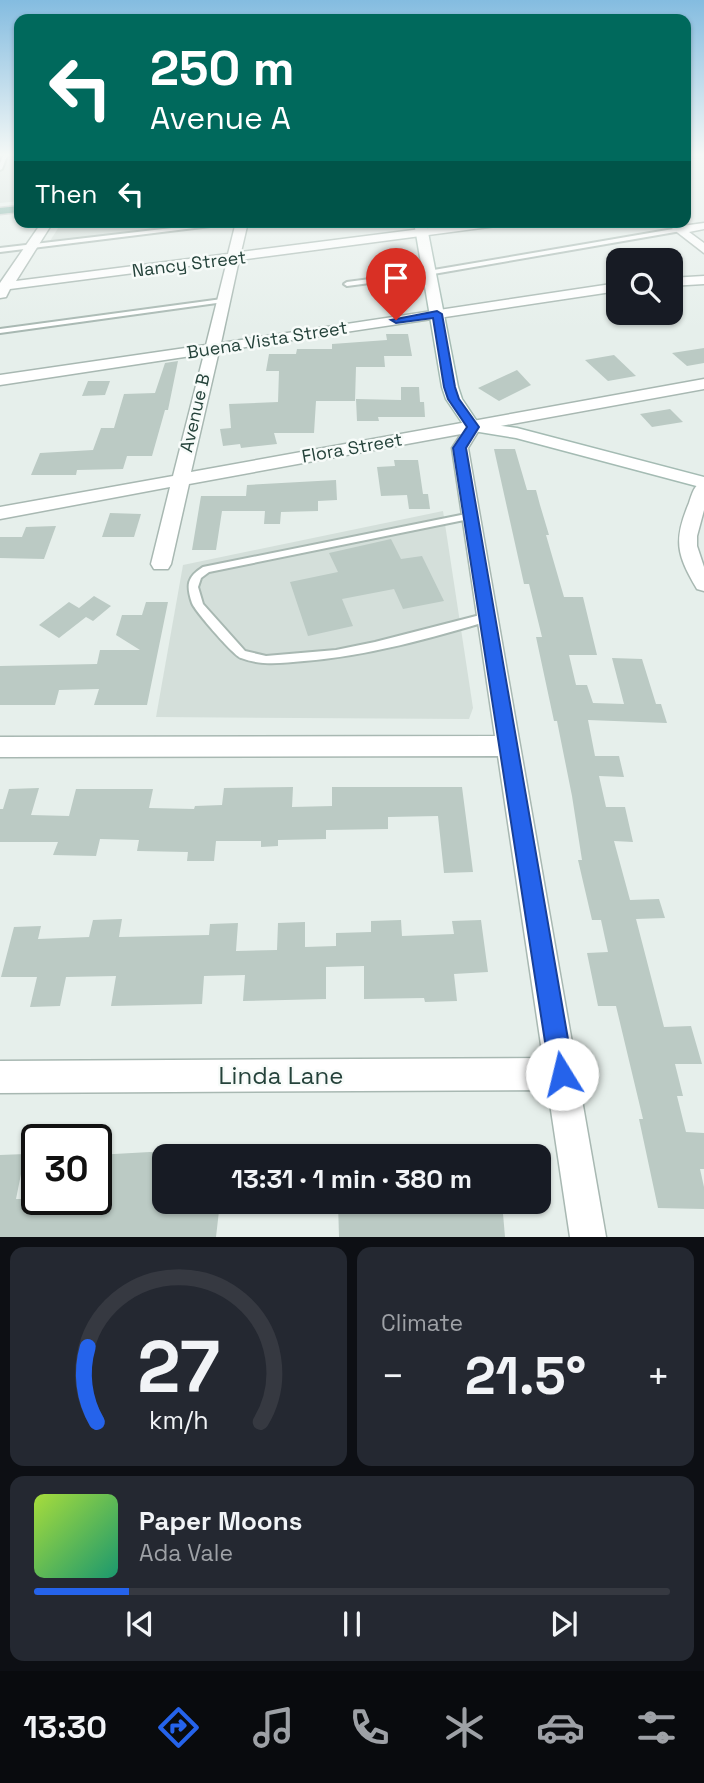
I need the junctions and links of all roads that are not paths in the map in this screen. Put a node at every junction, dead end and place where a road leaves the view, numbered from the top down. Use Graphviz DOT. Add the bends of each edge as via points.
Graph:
graph roads {
  1 [pos="44,228"];
  2 [pos="189,228"];
  3 [pos="240,228"];
  4 [pos="421,228"];
  5 [pos="663,228"];
  6 [pos="677,228"];
  7 [pos="33,246"];
  8 [pos="704,248"];
  9 [pos="0,250"];
  10 [pos="233,258"];
  11 [pos="429,271"];
  12 [pos="704,280"];
  13 [pos="683,281"];
  14 [pos="346,284"];
  15 [pos="606,289"];
  16 [pos="2,290"];
  17 [pos="222,300"];
  18 [pos="437,314"];
  19 [pos="0,331"];
  20 [pos="210,348"];
  21 [pos="0,380"];
  22 [pos="704,384"];
  23 [pos="473,427"];
  24 [pos="180,479"];
  25 [pos="704,485"];
  26 [pos="0,513"];
  27 [pos="471,516"];
  28 [pos="161,564"];
  29 [pos="704,584"];
  30 [pos="488,617"];
  31 [pos="509,746"];
  32 [pos="0,747"];
  33 [pos="562,1074"];
  34 [pos="0,1077"];
  35 [pos="588,1237"];
  1 -- 7 [label="street"];
  2 -- 7 [label="lane"];
  3 -- 10 [label="street, Avenue B"];
  4 -- 10 [label="street, Nancy Street"];
  4 -- 11 [label="street"];
  5 -- 11 [label="lane"];
  6 -- 8 [label="street"];
  7 -- 9 [label="lane"];
  7 -- 16 [label="street"];
  10 -- 16 [label="street, Nancy Street"];
  10 -- 17 [label="street, Avenue B"];
  11 -- 14 [label="lane"];
  11 -- 18 [label="street"];
  12 -- 13 [label="street"];
  15 -- 18 [label="street, Buena Vista Street"];
  17 -- 19 [label="lane"];
  17 -- 20 [label="street, Avenue B"];
  18 -- 20 [label="street, Buena Vista Street"];
  18 -- 23 [label="street" via="450,387"];
  20 -- 21 [label="street, Buena Vista Street"];
  20 -- 24 [label="street, Avenue B"];
  22 -- 23 [label="street, Flora Street"];
  23 -- 24 [label="street, Flora Street"];
  23 -- 25 [label="street" via="517,433"];
  23 -- 27 [label="street" via="460,448"];
  24 -- 26 [label="street, Flora Street"];
  24 -- 28 [label="street, Avenue B"];
  25 -- 29 [label="street" via="686,537 687,553"];
  27 -- 30 [label="street"];
  27 -- 30 [label="lane" via="206,569 196,576 193,587 198,605 241,654 266,660 336,654"];
  30 -- 31 [label="street"];
  31 -- 32 [label="street"];
  31 -- 33 [label="street"];
  33 -- 34 [label="street, Linda Lane"];
  33 -- 35 [label="street"];
}
